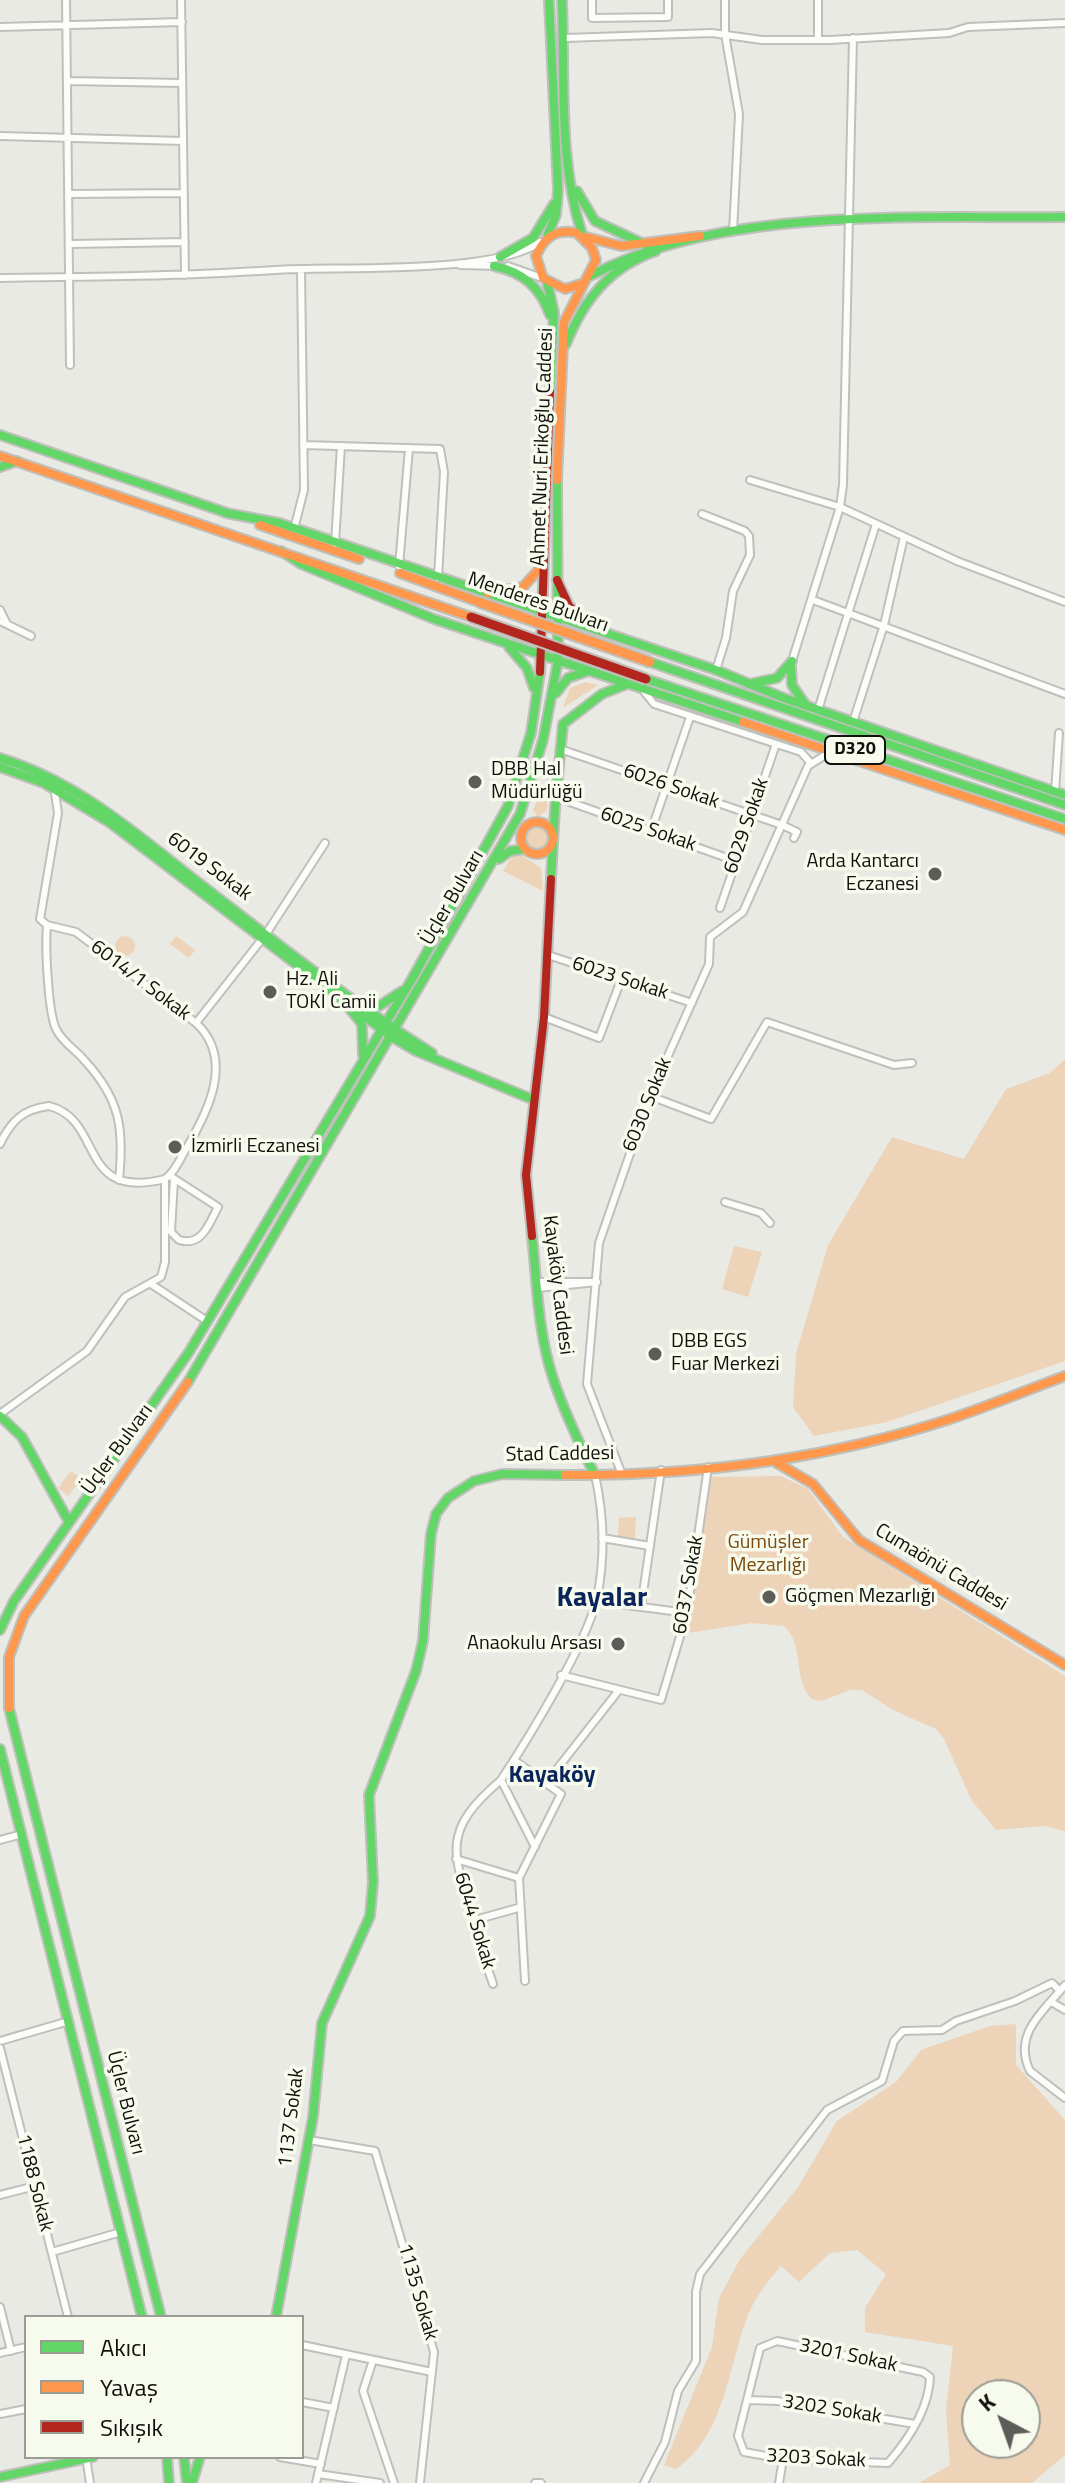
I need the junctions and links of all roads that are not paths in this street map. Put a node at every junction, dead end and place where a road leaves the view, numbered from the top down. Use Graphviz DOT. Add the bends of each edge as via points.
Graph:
graph roads {
  1 [pos="66,0"];
  2 [pos="181,0"];
  3 [pos="549,0"];
  4 [pos="562,0"];
  5 [pos="592,0"];
  6 [pos="668,0"];
  7 [pos="725,0"];
  8 [pos="818,0"];
  9 [pos="668,17"];
  10 [pos="182,22"];
  11 [pos="1065,23"];
  12 [pos="67,25"];
  13 [pos="0,27"];
  14 [pos="668,34"];
  15 [pos="725,34"];
  16 [pos="565,38"];
  17 [pos="853,38"];
  18 [pos="818,40"];
  19 [pos="67,81"];
  20 [pos="182,83"];
  21 [pos="0,136"];
  22 [pos="68,139"];
  23 [pos="183,141"];
  24 [pos="569,163"];
  25 [pos="558,190"];
  26 [pos="184,193"];
  27 [pos="69,194"];
  28 [pos="1065,217"];
  29 [pos="848,221"];
  30 [pos="733,232"];
  31 [pos="584,235"];
  32 [pos="544,239"];
  33 [pos="185,242"];
  34 [pos="70,244"];
  35 [pos="646,245"];
  36 [pos="656,251"];
  37 [pos="497,261"];
  38 [pos="301,269"];
  39 [pos="185,275"];
  40 [pos="70,277"];
  41 [pos="0,278"];
  42 [pos="587,279"];
  43 [pos="545,280"];
  44 [pos="554,331"];
  45 [pos="562,355"];
  46 [pos="70,365"];
  47 [pos="0,435"];
  48 [pos="303,445"];
  49 [pos="341,446"];
  50 [pos="409,448"];
  51 [pos="0,456"];
  52 [pos="17,461"];
  53 [pos="0,467"];
  54 [pos="750,480"];
  55 [pos="840,507"];
  56 [pos="702,514"];
  57 [pos="876,524"];
  58 [pos="292,532"];
  59 [pos="904,537"];
  60 [pos="335,544"];
  61 [pos="281,551"];
  62 [pos="544,559"];
  63 [pos="399,566"];
  64 [pos="556,576"];
  65 [pos="438,578"];
  66 [pos="480,598"];
  67 [pos="813,600"];
  68 [pos="1065,602"];
  69 [pos="521,606"];
  70 [pos="0,610"];
  71 [pos="848,611"];
  72 [pos="543,613"];
  73 [pos="555,617"];
  74 [pos="3,623"];
  75 [pos="884,625"];
  76 [pos="601,631"];
  77 [pos="31,636"];
  78 [pos="614,636"];
  79 [pos="503,643"];
  80 [pos="542,656"];
  81 [pos="558,661"];
  82 [pos="792,661"];
  83 [pos="716,670"];
  84 [pos="588,671"];
  85 [pos="601,674"];
  86 [pos="639,682"];
  87 [pos="746,684"];
  88 [pos="1065,694"];
  89 [pos="536,697"];
  90 [pos="552,700"];
  91 [pos="807,706"];
  92 [pos="818,710"];
  93 [pos="690,717"];
  94 [pos="852,727"];
  95 [pos="1059,733"];
  96 [pos="797,740"];
  97 [pos="776,744"];
  98 [pos="560,749"];
  99 [pos="834,752"];
  100 [pos="939,752"];
  101 [pos="0,758"];
  102 [pos="893,762"];
  103 [pos="808,763"];
  104 [pos="941,763"];
  105 [pos="0,767"];
  106 [pos="920,781"];
  107 [pos="53,783"];
  108 [pos="667,785"];
  109 [pos="1060,793"];
  110 [pos="564,800"];
  111 [pos="525,801"];
  112 [pos="1065,805"];
  113 [pos="553,808"];
  114 [pos="750,813"];
  115 [pos="1065,819"];
  116 [pos="540,822"];
  117 [pos="782,825"];
  118 [pos="1065,830"];
  119 [pos="651,831"];
  120 [pos="794,838"];
  121 [pos="553,840"];
  122 [pos="325,843"];
  123 [pos="525,849"];
  124 [pos="537,854"];
  125 [pos="733,860"];
  126 [pos="494,864"];
  127 [pos="551,879"];
  128 [pos="720,908"];
  129 [pos="47,925"];
  130 [pos="264,937"];
  131 [pos="548,955"];
  132 [pos="412,979"];
  133 [pos="621,980"];
  134 [pos="692,1003"];
  135 [pos="353,1006"];
  136 [pos="544,1017"];
  137 [pos="196,1023"];
  138 [pos="383,1026"];
  139 [pos="394,1034"];
  140 [pos="912,1063"];
  141 [pos="356,1070"];
  142 [pos="650,1096"];
  143 [pos="534,1100"];
  144 [pos="0,1144"];
  145 [pos="169,1178"];
  146 [pos="119,1180"];
  147 [pos="725,1202"];
  148 [pos="770,1223"];
  149 [pos="597,1282"];
  150 [pos="151,1284"];
  151 [pos="538,1285"];
  152 [pos="207,1321"];
  153 [pos="1065,1376"];
  154 [pos="0,1415"];
  155 [pos="773,1462"];
  156 [pos="708,1467"];
  157 [pos="661,1470"];
  158 [pos="621,1472"];
  159 [pos="595,1475"];
  160 [pos="69,1522"];
  161 [pos="602,1538"];
  162 [pos="650,1546"];
  163 [pos="596,1601"];
  164 [pos="641,1607"];
  165 [pos="687,1613"];
  166 [pos="0,1630"];
  167 [pos="1065,1665"];
  168 [pos="561,1675"];
  169 [pos="619,1690"];
  170 [pos="0,1749"];
  171 [pos="514,1760"];
  172 [pos="501,1780"];
  173 [pos="546,1783"];
  174 [pos="22,1834"];
  175 [pos="0,1840"];
  176 [pos="535,1847"];
  177 [pos="456,1859"];
  178 [pos="519,1878"];
  179 [pos="518,1908"];
  180 [pos="475,1920"];
  181 [pos="365,1930"];
  182 [pos="525,1981"];
  183 [pos="493,1984"];
  184 [pos="1063,1988"];
  185 [pos="1053,2003"];
  186 [pos="1065,2010"];
  187 [pos="69,2021"];
  188 [pos="0,2041"];
  189 [pos="0,2048"];
  190 [pos="1065,2098"];
  191 [pos="309,2140"];
  192 [pos="35,2186"];
  193 [pos="0,2195"];
  194 [pos="122,2232"];
  195 [pos="52,2252"];
  196 [pos="0,2307"];
  197 [pos="68,2315"];
  198 [pos="142,2315"];
  199 [pos="160,2315"];
  200 [pos="276,2315"];
  201 [pos="304,2345"];
  202 [pos="24,2348"];
  203 [pos="11,2351"];
  204 [pos="0,2353"];
  205 [pos="346,2355"];
  206 [pos="373,2360"];
  207 [pos="432,2372"];
  208 [pos="749,2400"];
  209 [pos="304,2402"];
  210 [pos="334,2408"];
  211 [pos="24,2409"];
  212 [pos="0,2414"];
  213 [pos="915,2424"];
  214 [pos="79,2459"];
  215 [pos="88,2459"];
  216 [pos="167,2459"];
  217 [pos="184,2459"];
  218 [pos="199,2459"];
  219 [pos="292,2459"];
  220 [pos="783,2459"];
  221 [pos="321,2464"];
  222 [pos="318,2474"];
  223 [pos="0,2477"];
  224 [pos="90,2483"];
  225 [pos="169,2483"];
  226 [pos="190,2483"];
  227 [pos="316,2483"];
  228 [pos="380,2483"];
  229 [pos="394,2483"];
  230 [pos="420,2483"];
  231 [pos="644,2483"];
  232 [pos="779,2483"];
  1 -- 12 [label="street"];
  2 -- 10 [label="street"];
  3 -- 25 [label="main road"];
  4 -- 16 [label="main road"];
  5 -- 9 [label="street" via="592,18"];
  6 -- 9 [label="street"];
  7 -- 15 [label="street"];
  8 -- 18 [label="street"];
  9 -- 14 [label="street"];
  10 -- 12 [label="street"];
  10 -- 20 [label="street"];
  11 -- 17 [label="street"];
  12 -- 13 [label="street"];
  12 -- 19 [label="street"];
  14 -- 15 [label="street"];
  14 -- 16 [label="street"];
  15 -- 18 [label="street"];
  15 -- 30 [label="street" via="739,114"];
  16 -- 24 [label="main road"];
  17 -- 18 [label="street"];
  17 -- 29 [label="street"];
  19 -- 20 [label="street"];
  19 -- 22 [label="street"];
  20 -- 23 [label="street"];
  21 -- 22 [label="street"];
  22 -- 23 [label="street"];
  22 -- 27 [label="street"];
  23 -- 26 [label="street"];
  24 -- 31 [label="main road"];
  24 -- 35 [label="main road" via="593,221"];
  25 -- 32 [label="main road" via="556,215"];
  25 -- 37 [label="main road" via="538,233"];
  26 -- 27 [label="street"];
  26 -- 33 [label="street"];
  27 -- 34 [label="street"];
  28 -- 29 [label="main road"];
  29 -- 30 [label="main road"];
  29 -- 55 [label="street"];
  30 -- 35 [label="main road"];
  30 -- 36 [label="main road"];
  31 -- 32 [label="main road" via="563,229"];
  31 -- 35 [label="main road" via="613,246"];
  31 -- 42 [label="main road" via="596,260"];
  32 -- 37 [label="street"];
  32 -- 43 [label="main road" via="537,264"];
  33 -- 34 [label="street"];
  33 -- 39 [label="street"];
  34 -- 40 [label="street"];
  36 -- 42 [label="main road" via="627,256"];
  36 -- 45 [label="main road" via="627,263 593,291"];
  37 -- 38 [label="street"];
  37 -- 43 [label="street"];
  37 -- 44 [label="main road" via="532,283 548,307"];
  38 -- 39 [label="street"];
  38 -- 48 [label="street"];
  39 -- 40 [label="street"];
  40 -- 41 [label="street"];
  40 -- 46 [label="street"];
  42 -- 43 [label="main road" via="565,289"];
  42 -- 45 [label="main road, Ahmet Nuri Erikoğlu Caddesi" via="566,314"];
  43 -- 44 [label="main road, Ahmet Nuri Erikoğlu Caddesi" via="554,300"];
  44 -- 62 [label="main road, Ahmet Nuri Erikoğlu Caddesi"];
  45 -- 64 [label="main road, Ahmet Nuri Erikoğlu Caddesi"];
  47 -- 58 [label="main road"];
  48 -- 49 [label="street"];
  48 -- 58 [label="street" via="304,490"];
  49 -- 50 [label="street"];
  49 -- 60 [label="street"];
  50 -- 63 [label="street"];
  50 -- 65 [label="street" via="440,449 444,472"];
  51 -- 52 [label="main road, Menderes Bulvarı"];
  52 -- 53 [label="main road"];
  52 -- 61 [label="main road, Menderes Bulvarı"];
  54 -- 55 [label="street"];
  55 -- 57 [label="street"];
  55 -- 67 [label="street"];
  56 -- 83 [label="street" via="745,531 751,543 729,605"];
  57 -- 59 [label="street"];
  57 -- 71 [label="street"];
  58 -- 60 [label="main road"];
  58 -- 66 [label="main road, Menderes Bulvarı"];
  59 -- 68 [label="street"];
  59 -- 75 [label="street"];
  60 -- 63 [label="main road"];
  61 -- 79 [label="main road" via="335,579"];
  61 -- 86 [label="main road, Menderes Bulvarı / D320, bridge"];
  62 -- 66 [label="main road" via="523,587"];
  62 -- 72 [label="main road, Ahmet Nuri Erikoğlu Caddesi"];
  63 -- 65 [label="main road"];
  64 -- 73 [label="main road, Ahmet Nuri Erikoğlu Caddesi"];
  64 -- 76 [label="main road" via="569,606"];
  65 -- 66 [label="main road"];
  66 -- 69 [label="main road"];
  66 -- 94 [label="main road, Menderes Bulvarı / D320, bridge" via="650,662"];
  67 -- 71 [label="street"];
  67 -- 82 [label="street"];
  69 -- 72 [label="main road"];
  69 -- 79 [label="main road" via="533,631 522,643"];
  70 -- 74 [label="street"];
  71 -- 75 [label="street"];
  71 -- 92 [label="street"];
  72 -- 73 [label="main road"];
  72 -- 80 [label="main road, Ahmet Nuri Erikoğlu Caddesi"];
  73 -- 76 [label="main road"];
  73 -- 81 [label="main road, Ahmet Nuri Erikoğlu Caddesi"];
  74 -- 77 [label="street"];
  75 -- 88 [label="street"];
  75 -- 94 [label="street"];
  76 -- 78 [label="main road"];
  78 -- 83 [label="main road"];
  78 -- 85 [label="main road" via="599,640 592,652"];
  79 -- 80 [label="main road"];
  79 -- 89 [label="main road" via="527,668"];
  80 -- 81 [label="main road"];
  80 -- 89 [label="main road, Üçler Bulvarı"];
  81 -- 84 [label="main road"];
  81 -- 90 [label="main road, Üçler Bulvarı"];
  82 -- 87 [label="main road" via="773,680"];
  82 -- 91 [label="main road" via="792,685"];
  83 -- 87 [label="main road"];
  84 -- 85 [label="main road"];
  84 -- 90 [label="main road" via="565,681"];
  85 -- 86 [label="main road"];
  86 -- 93 [label="street" via="654,704"];
  86 -- 96 [label="main road"];
  86 -- 98 [label="main road" via="610,690 569,717"];
  86 -- 102 [label="main road, Menderes Bulvarı / D320"];
  87 -- 91 [label="main road"];
  89 -- 132 [label="main road, Üçler Bulvarı" via="531,733 508,806"];
  90 -- 111 [label="main road, Üçler Bulvarı"];
  91 -- 92 [label="main road"];
  92 -- 94 [label="main road"];
  93 -- 97 [label="street"];
  93 -- 108 [label="street"];
  94 -- 100 [label="main road"];
  94 -- 104 [label="main road, Menderes Bulvarı / D320"];
  95 -- 109 [label="street"];
  96 -- 99 [label="main road"];
  96 -- 103 [label="street"];
  97 -- 103 [label="street" via="801,752"];
  97 -- 114 [label="street, 6029 Sokak"];
  98 -- 108 [label="street, 6026 Sokak"];
  98 -- 113 [label="main road"];
  99 -- 103 [label="street"];
  99 -- 106 [label="main road"];
  100 -- 104 [label="main road"];
  100 -- 109 [label="main road"];
  101 -- 107 [label="main road, 6019 Sokak"];
  102 -- 106 [label="main road"];
  102 -- 115 [label="main road, Menderes Bulvarı / D320"];
  103 -- 117 [label="street, 6030 Sokak"];
  104 -- 112 [label="main road, Menderes Bulvarı / D320"];
  105 -- 107 [label="main road, 6019 Sokak"];
  106 -- 118 [label="main road"];
  107 -- 129 [label="street" via="58,813 40,917"];
  107 -- 130 [label="main road, 6019 Sokak"];
  108 -- 114 [label="street, 6026 Sokak"];
  108 -- 119 [label="street"];
  110 -- 119 [label="street, 6025 Sokak"];
  111 -- 116 [label="main road" via="529,817"];
  111 -- 126 [label="main road, Üçler Bulvarı"];
  113 -- 116 [label="main road"];
  113 -- 121 [label="main road, Kayaköy Caddesi"];
  114 -- 117 [label="street, 6026 Sokak"];
  114 -- 125 [label="street, 6029 Sokak"];
  116 -- 121 [label="main road" via="550,827"];
  116 -- 123 [label="main road" via="522,832"];
  117 -- 120 [label="street" via="797,832"];
  117 -- 134 [label="street, 6030 Sokak" via="743,912 710,937 709,964"];
  119 -- 125 [label="street, 6025 Sokak"];
  121 -- 124 [label="main road" via="546,852"];
  121 -- 127 [label="main road, Kayaköy Caddesi"];
  122 -- 130 [label="street"];
  123 -- 124 [label="main road"];
  123 -- 126 [label="main road" via="510,851"];
  124 -- 127 [label="main road"];
  125 -- 128 [label="street, 6029 Sokak"];
  126 -- 139 [label="main road, Üçler Bulvarı"];
  127 -- 131 [label="main road, Kayaköy Caddesi"];
  129 -- 137 [label="street, 6014/1 Sokak" via="76,932"];
  129 -- 146 [label="street" via="55,1027 98,1076 115,1106 123,1139"];
  130 -- 135 [label="main road, 6019 Sokak"];
  130 -- 137 [label="street"];
  131 -- 133 [label="street, 6023 Sokak"];
  131 -- 136 [label="main road, Kayaköy Caddesi"];
  132 -- 135 [label="main road" via="379,1006"];
  132 -- 138 [label="main road, Üçler Bulvarı"];
  133 -- 134 [label="street, 6023 Sokak"];
  133 -- 136 [label="street" via="599,1038"];
  134 -- 142 [label="street, 6030 Sokak"];
  135 -- 138 [label="main road, 6019 Sokak"];
  135 -- 141 [label="main road" via="364,1033"];
  136 -- 143 [label="main road, Kayaköy Caddesi"];
  137 -- 145 [label="street" via="209,1037 214,1095"];
  138 -- 139 [label="main road, 6019 Sokak"];
  138 -- 141 [label="main road, Üçler Bulvarı"];
  139 -- 143 [label="main road, 6019 Sokak"];
  139 -- 199 [label="main road, Üçler Bulvarı" via="206,1356 31,1604 9,1657 12,1726"];
  140 -- 142 [label="street" via="894,1065 767,1022 711,1119"];
  141 -- 152 [label="main road, Üçler Bulvarı"];
  142 -- 149 [label="street, 6030 Sokak" via="600,1236"];
  143 -- 151 [label="main road, Kayaköy Caddesi" via="526,1175"];
  144 -- 146 [label="street" via="21,1115 39,1107 57,1108 76,1122 99,1166"];
  145 -- 145 [label="street" via="218,1207 204,1235 191,1242 171,1232"];
  145 -- 146 [label="street"];
  145 -- 150 [label="street" via="164,1270"];
  147 -- 148 [label="street" via="761,1213"];
  149 -- 151 [label="street"];
  149 -- 158 [label="street, 6030 Sokak" via="587,1384"];
  150 -- 152 [label="street"];
  150 -- 154 [label="street" via="119,1303 87,1351"];
  151 -- 159 [label="main road, Kayaköy Caddesi" via="552,1375"];
  152 -- 160 [label="main road, Üçler Bulvarı"];
  153 -- 155 [label="main road, Stad Caddesi" via="915,1430"];
  154 -- 160 [label="main road" via="18,1433"];
  155 -- 156 [label="main road, Stad Caddesi"];
  155 -- 167 [label="main road, Cumaönü Caddesi" via="813,1484 859,1540"];
  156 -- 157 [label="main road, Stad Caddesi"];
  156 -- 165 [label="street, 6037 Sokak"];
  157 -- 158 [label="main road, Stad Caddesi"];
  157 -- 162 [label="street"];
  158 -- 159 [label="main road, Stad Caddesi"];
  159 -- 161 [label="street, Kayaköy Caddesi"];
  159 -- 181 [label="main road, Stad Caddesi" via="522,1472 484,1477 462,1487 436,1514 416,1671 368,1802 373,1882"];
  160 -- 166 [label="main road, Üçler Bulvarı"];
  161 -- 162 [label="street"];
  161 -- 163 [label="street, Kayaköy Caddesi"];
  162 -- 164 [label="street"];
  163 -- 164 [label="street"];
  163 -- 168 [label="street, Kayaköy Caddesi"];
  164 -- 165 [label="street"];
  165 -- 169 [label="street, 6037 Sokak" via="661,1700"];
  168 -- 169 [label="street"];
  168 -- 171 [label="street, Kayaköy Caddesi"];
  169 -- 173 [label="street"];
  170 -- 174 [label="main road, Üçler Bulvarı"];
  171 -- 172 [label="street, Kayaköy Caddesi"];
  171 -- 173 [label="street"];
  172 -- 176 [label="street"];
  172 -- 177 [label="street, 6044 Sokak" via="466,1815"];
  173 -- 176 [label="street" via="561,1794"];
  174 -- 175 [label="street"];
  174 -- 187 [label="main road, Üçler Bulvarı"];
  176 -- 178 [label="street"];
  177 -- 178 [label="street"];
  177 -- 180 [label="street, 6044 Sokak"];
  178 -- 179 [label="street"];
  179 -- 180 [label="street"];
  179 -- 182 [label="street"];
  180 -- 183 [label="street, 6044 Sokak"];
  181 -- 191 [label="main road, 1137 Sokak" via="324,2014"];
  184 -- 185 [label="street"];
  184 -- 231 [label="street" via="1052,1983 942,2030 903,2031 894,2041 882,2081 827,2110 811,2126 700,2274 696,2361 678,2391 665,2442"];
  185 -- 186 [label="street"];
  185 -- 190 [label="street" via="1027,2029 1026,2062"];
  187 -- 188 [label="street"];
  187 -- 194 [label="main road, Üçler Bulvarı"];
  189 -- 192 [label="street, 1188 Sokak"];
  191 -- 200 [label="main road, 1137 Sokak"];
  191 -- 207 [label="street, 1135 Sokak" via="375,2151 434,2352"];
  192 -- 193 [label="street"];
  192 -- 195 [label="street, 1188 Sokak"];
  194 -- 195 [label="street"];
  194 -- 198 [label="main road, Üçler Bulvarı"];
  195 -- 197 [label="street, 1188 Sokak"];
  196 -- 203 [label="street"];
  201 -- 205 [label="street"];
  202 -- 203 [label="street"];
  203 -- 204 [label="street"];
  205 -- 206 [label="street"];
  205 -- 210 [label="street"];
  206 -- 207 [label="street"];
  206 -- 229 [label="street" via="363,2391"];
  207 -- 230 [label="street, 1135 Sokak"];
  208 -- 213 [label="street, 3202 Sokak"];
  208 -- 213 [label="street, 3201 Sokak" via="760,2348 777,2341 923,2372 930,2377"];
  208 -- 220 [label="street, 3203 Sokak" via="738,2436 744,2452"];
  209 -- 210 [label="street"];
  210 -- 221 [label="street"];
  211 -- 212 [label="street"];
  213 -- 220 [label="street, 3203 Sokak" via="888,2463"];
  214 -- 223 [label="main road"];
  215 -- 224 [label="street"];
  216 -- 225 [label="main road"];
  217 -- 226 [label="main road"];
  218 -- 226 [label="main road"];
  219 -- 221 [label="street"];
  220 -- 232 [label="street"];
  221 -- 222 [label="street"];
  222 -- 227 [label="street"];
  222 -- 228 [label="street"];
}
